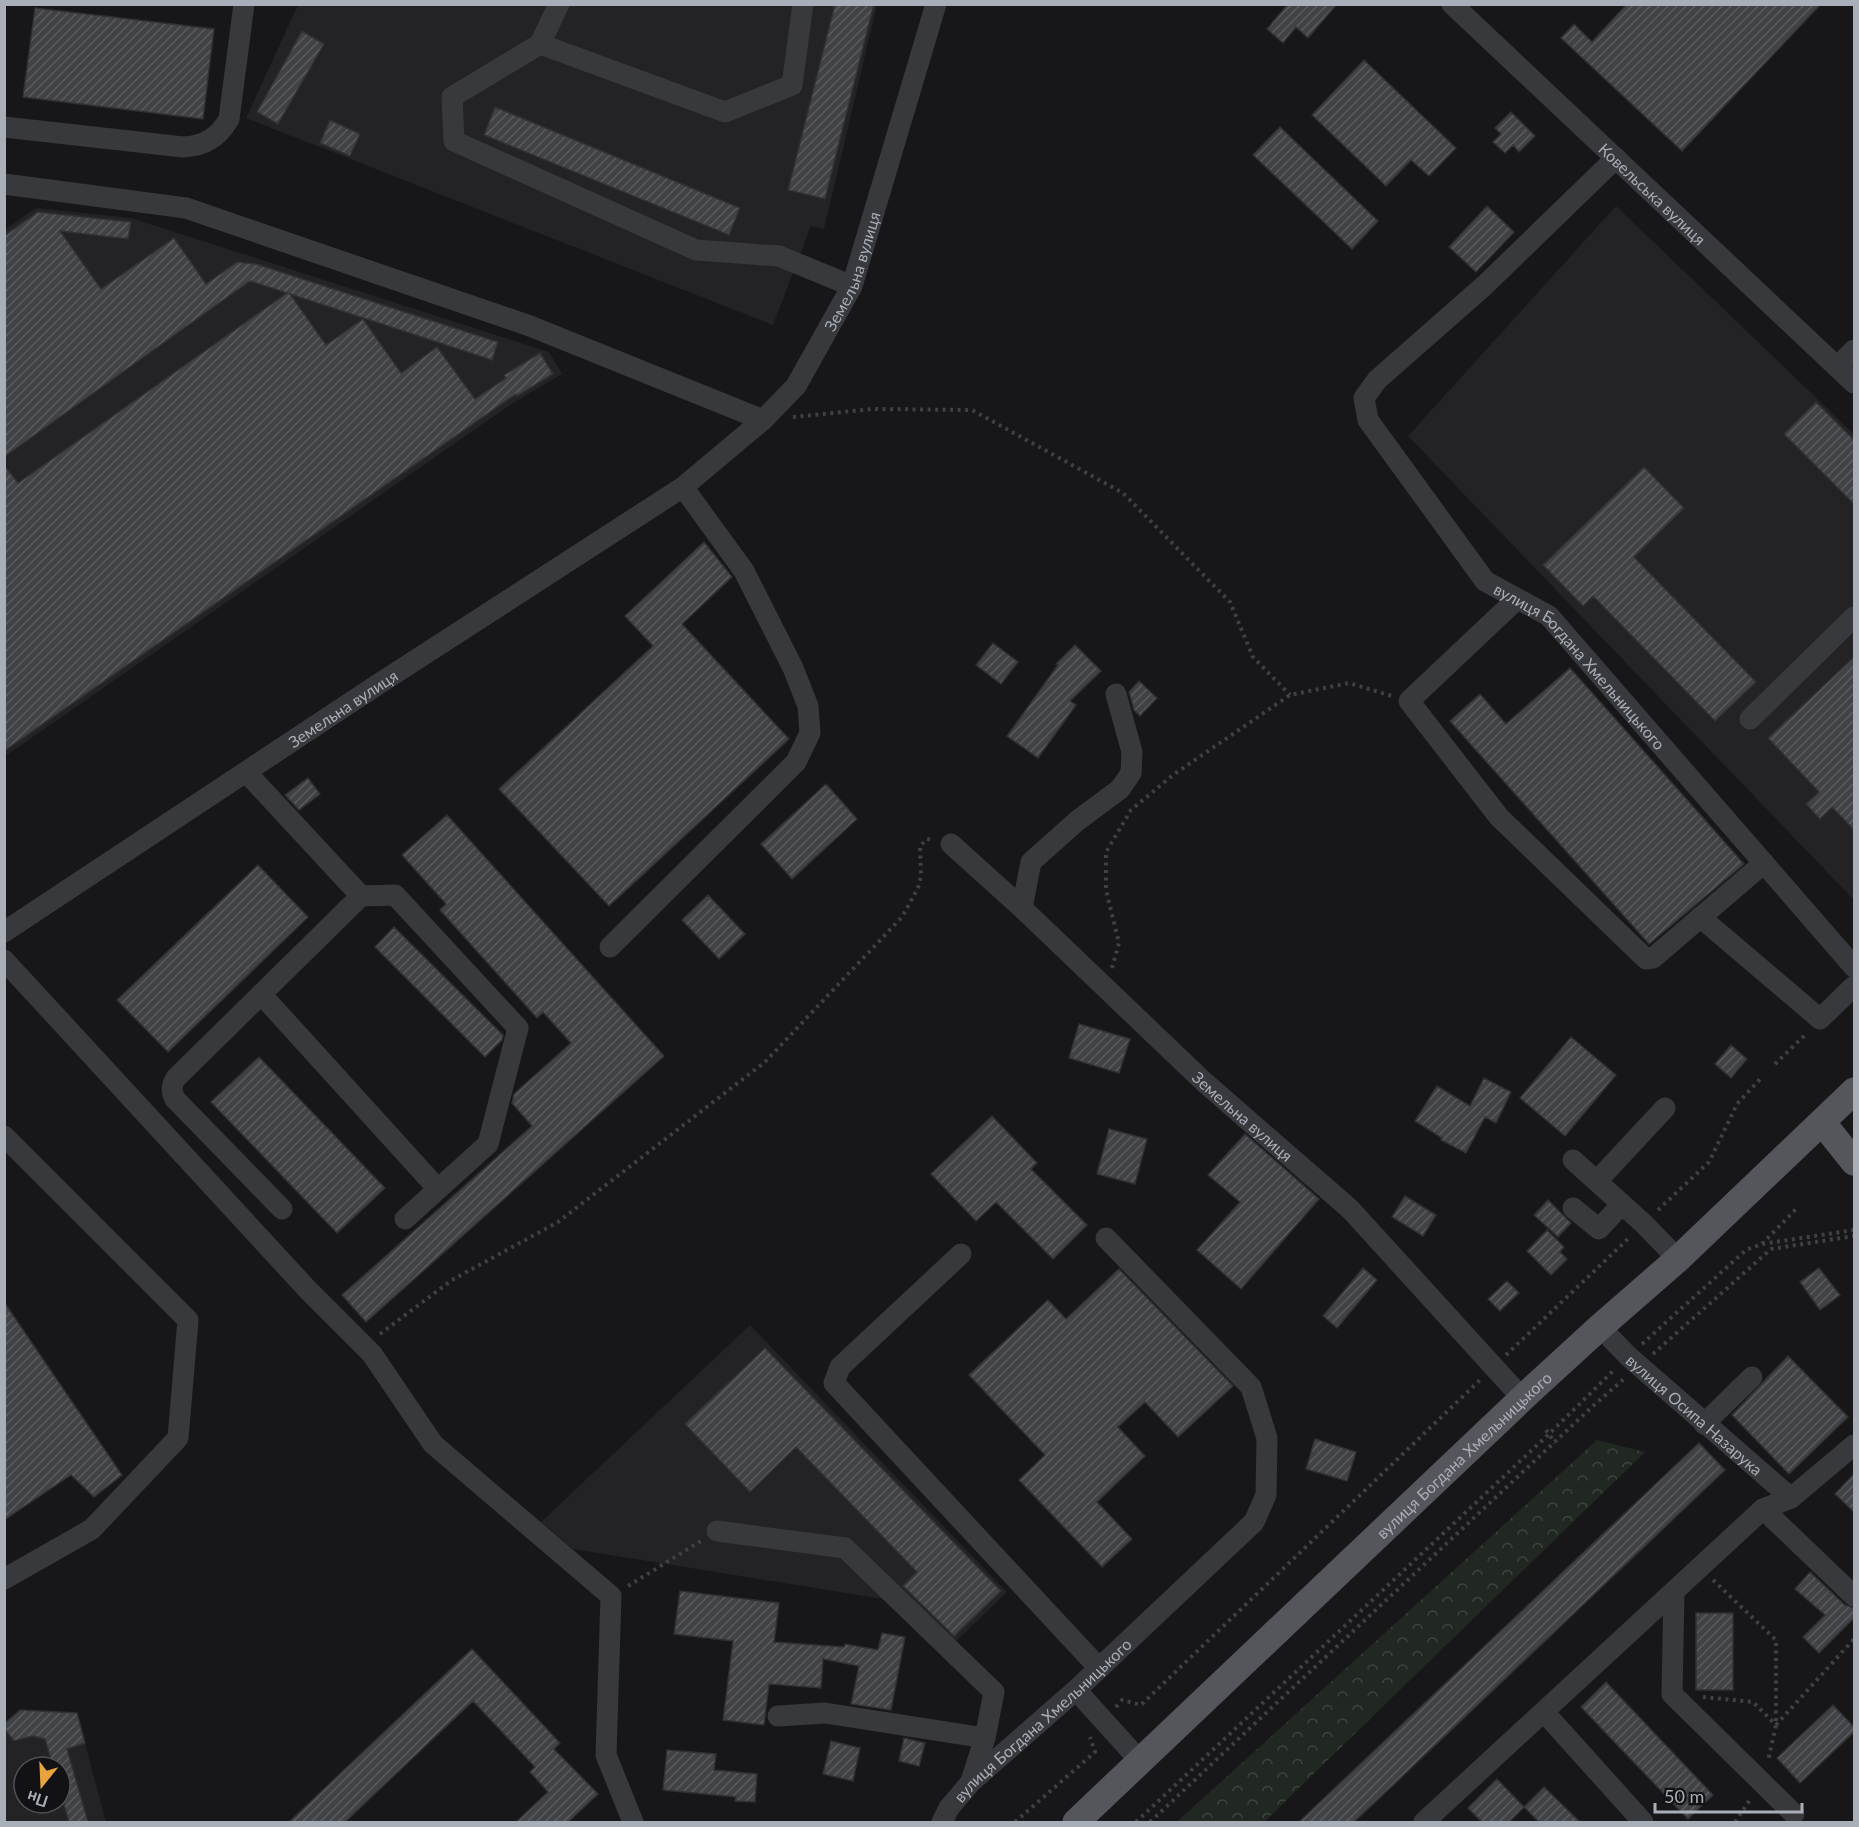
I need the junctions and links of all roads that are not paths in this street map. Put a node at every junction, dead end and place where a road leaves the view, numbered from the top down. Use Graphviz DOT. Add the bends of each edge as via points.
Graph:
graph roads {
  1 [pos="244,4"];
  2 [pos="559,4"];
  3 [pos="803,4"];
  4 [pos="936,4"];
  5 [pos="1452,4"];
  6 [pos="540,44"];
  7 [pos="4,127"];
  8 [pos="1616,158"];
  9 [pos="4,184"];
  10 [pos="852,286"];
  11 [pos="1854,350"];
  12 [pos="1837,367"];
  13 [pos="1854,383"];
  14 [pos="763,420"];
  15 [pos="683,487"];
  16 [pos="1517,598"];
  17 [pos="1854,617"];
  18 [pos="1116,694"];
  19 [pos="1750,719"];
  20 [pos="246,772"];
  21 [pos="951,844"];
  22 [pos="1764,863"];
  23 [pos="361,896"];
  24 [pos="1022,908"];
  25 [pos="1700,917"];
  26 [pos="4,932"];
  27 [pos="610,947"];
  28 [pos="4,960"];
  29 [pos="1854,967"];
  30 [pos="1854,986"];
  31 [pos="261,994"];
  32 [pos="1854,1091"];
  33 [pos="1665,1108"];
  34 [pos="1822,1122"];
  35 [pos="4,1136"];
  36 [pos="1573,1160"];
  37 [pos="1854,1162"];
  38 [pos="1597,1181"];
  39 [pos="438,1189"];
  40 [pos="1622,1204"];
  41 [pos="1573,1208"];
  42 [pos="282,1209"];
  43 [pos="405,1219"];
  44 [pos="1106,1238"];
  45 [pos="961,1254"];
  46 [pos="1678,1259"];
  47 [pos="1600,1327"];
  48 [pos="1752,1377"];
  49 [pos="1523,1399"];
  50 [pos="1704,1424"];
  51 [pos="1854,1445"];
  52 [pos="1791,1498"];
  53 [pos="1763,1509"];
  54 [pos="717,1531"];
  55 [pos="4,1579"];
  56 [pos="1674,1591"];
  57 [pos="1854,1596"];
  58 [pos="1099,1668"];
  59 [pos="1076,1690"];
  60 [pos="1544,1712"];
  61 [pos="778,1716"];
  62 [pos="985,1738"];
  63 [pos="1141,1762"];
  64 [pos="971,1782"];
  65 [pos="1794,1814"];
  66 [pos="633,1822"];
  67 [pos="942,1822"];
  68 [pos="1076,1822"];
  69 [pos="1424,1822"];
  70 [pos="1643,1822"];
  1 -- 7 [label="street" via="229,119 205,143 183,147"];
  2 -- 6 [label="street"];
  3 -- 6 [label="street" via="792,85 725,112"];
  4 -- 10 [label="street, Земельна вулиця"];
  5 -- 8 [label="street, Ковельська вулиця"];
  6 -- 10 [label="street" via="452,97 454,141 696,250 779,256"];
  8 -- 12 [label="street, Ковельська вулиця"];
  8 -- 16 [label="street, вулиця Богдана Хмельницького" via="1485,285 1377,380 1365,398 1368,420 1485,581"];
  9 -- 14 [label="street" via="186,208 530,326"];
  10 -- 14 [label="street, Земельна вулиця" via="796,386"];
  11 -- 12 [label="street"];
  12 -- 13 [label="street, Ковельська вулиця"];
  14 -- 15 [label="street, Земельна вулиця"];
  15 -- 20 [label="street, Земельна вулиця"];
  15 -- 27 [label="street" via="744,571 770,620 808,706 810,733 796,762"];
  16 -- 22 [label="street, вулиця Богдана Хмельницького" via="1549,616"];
  16 -- 25 [label="street" via="1409,701 1499,817 1646,959 1653,958"];
  17 -- 19 [label="street"];
  18 -- 24 [label="street" via="1132,752 1131,772 1120,789 1077,820 1031,862"];
  20 -- 23 [label="street"];
  20 -- 26 [label="street, Земельна вулиця"];
  21 -- 24 [label="street, Земельна вулиця"];
  22 -- 25 [label="street"];
  22 -- 29 [label="street, вулиця Богдана Хмельницького"];
  23 -- 31 [label="street"];
  23 -- 39 [label="street" via="395,895 518,1028 488,1144"];
  24 -- 49 [label="street, Земельна вулиця" via="1203,1081 1350,1209"];
  25 -- 30 [label="street" via="1820,1019"];
  28 -- 66 [label="street" via="308,1290 372,1354 433,1444 611,1596 606,1755"];
  31 -- 39 [label="street"];
  31 -- 42 [label="street" via="176,1078 172,1093"];
  32 -- 34 [label="main road, вулиця Богдана Хмельницького"];
  33 -- 38 [label="street"];
  34 -- 37 [label="main road"];
  34 -- 46 [label="main road, вулиця Богдана Хмельницького"];
  35 -- 55 [label="street" via="188,1320 178,1438 92,1529"];
  36 -- 38 [label="street"];
  38 -- 40 [label="street"];
  39 -- 43 [label="street"];
  40 -- 41 [label="street" via="1599,1229"];
  40 -- 46 [label="street"];
  44 -- 58 [label="street, вулиця Богдана Хмельницького" via="1251,1387 1267,1438 1266,1495 1254,1522"];
  45 -- 58 [label="street" via="840,1367 834,1383"];
  46 -- 47 [label="main road, вулиця Богдана Хмельницького"];
  47 -- 49 [label="main road, вулиця Богдана Хмельницького"];
  47 -- 50 [label="street, вулиця Осипа Назарука"];
  48 -- 50 [label="street"];
  49 -- 63 [label="main road, вулиця Богдана Хмельницького"];
  50 -- 52 [label="street, вулиця Осипа Назарука"];
  51 -- 52 [label="street"];
  52 -- 53 [label="street"];
  53 -- 56 [label="street"];
  53 -- 57 [label="street"];
  54 -- 62 [label="street" via="845,1548 994,1692"];
  56 -- 60 [label="street"];
  56 -- 65 [label="street" via="1672,1694"];
  58 -- 59 [label="street, вулиця Богдана Хмельницького"];
  59 -- 63 [label="street"];
  59 -- 64 [label="street, вулиця Богдана Хмельницького"];
  60 -- 69 [label="street"];
  60 -- 70 [label="street"];
  61 -- 62 [label="street" via="825,1713"];
  62 -- 64 [label="street"];
  63 -- 68 [label="main road, вулиця Богдана Хмельницького"];
  64 -- 67 [label="street, вулиця Богдана Хмельницького"];
}
